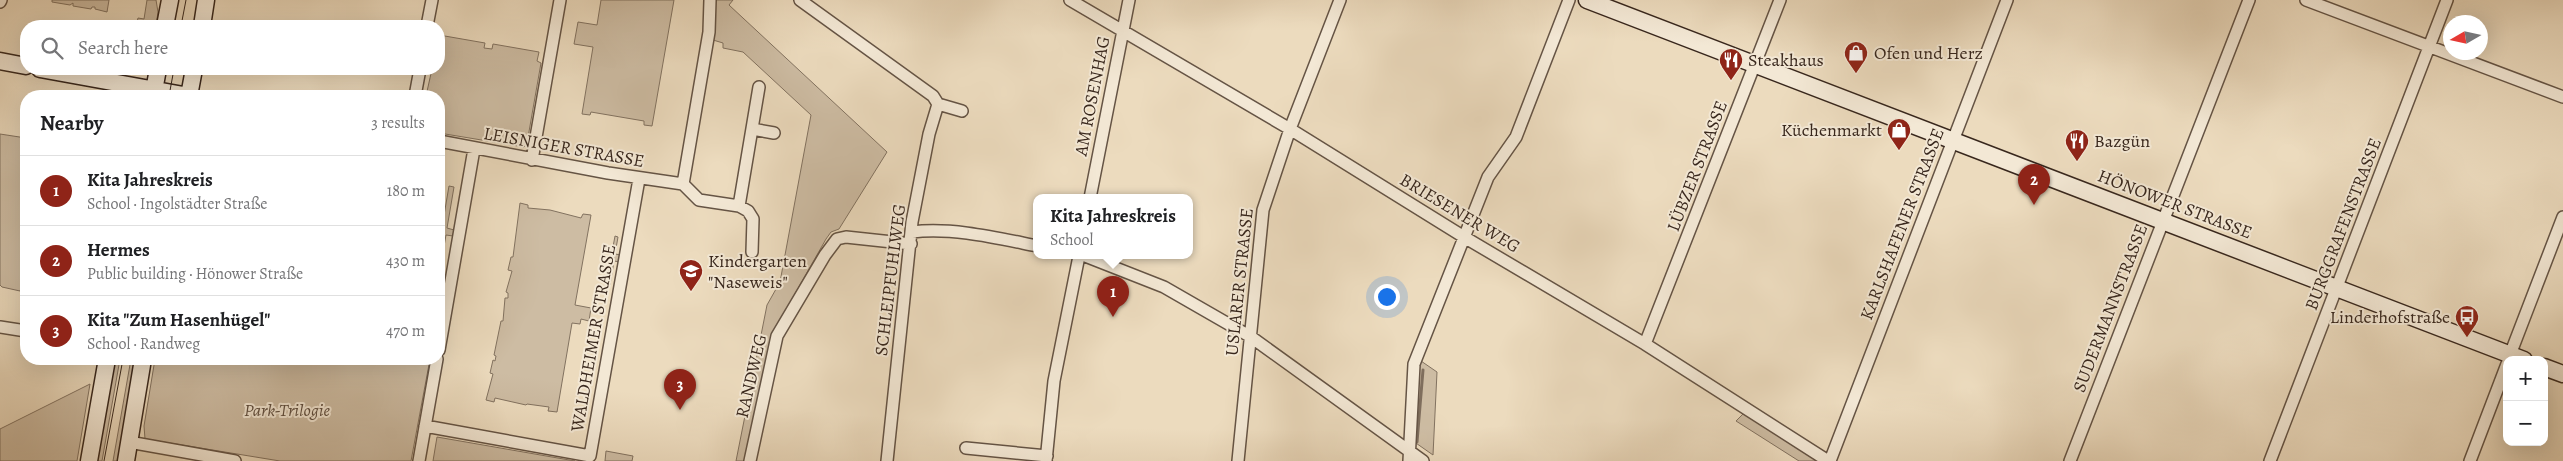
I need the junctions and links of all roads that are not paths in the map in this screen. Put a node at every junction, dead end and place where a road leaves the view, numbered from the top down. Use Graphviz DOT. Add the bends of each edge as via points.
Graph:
graph roads {
  1 [pos="170,0"];
  2 [pos="206,0"];
  3 [pos="432,0"];
  4 [pos="560,0"];
  5 [pos="710,0"];
  6 [pos="800,0"];
  7 [pos="1070,0"];
  8 [pos="1129,0"];
  9 [pos="1340,0"];
  10 [pos="1569,0"];
  11 [pos="1587,0"];
  12 [pos="1780,0"];
  13 [pos="2007,0"];
  14 [pos="2248,0"];
  15 [pos="2306,0"];
  16 [pos="2447,0"];
  17 [pos="166,20"];
  18 [pos="203,20"];
  19 [pos="428,20"];
  20 [pos="1123,30"];
  21 [pos="2429,48"];
  22 [pos="0,61"];
  23 [pos="20,65"];
  24 [pos="1756,65"];
  25 [pos="73,75"];
  26 [pos="157,75"];
  27 [pos="193,75"];
  28 [pos="419,75"];
  29 [pos="759,87"];
  30 [pos="140,90"];
  31 [pos="154,90"];
  32 [pos="190,90"];
  33 [pos="416,90"];
  34 [pos="2563,97"];
  35 [pos="938,104"];
  36 [pos="962,111"];
  37 [pos="752,129"];
  38 [pos="1290,129"];
  39 [pos="774,133"];
  40 [pos="1953,141"];
  41 [pos="445,142"];
  42 [pos="474,149"];
  43 [pos="532,160"];
  44 [pos="639,179"];
  45 [pos="683,184"];
  46 [pos="1091,194"];
  47 [pos="739,206"];
  48 [pos="2563,217"];
  49 [pos="2163,221"];
  50 [pos="1464,237"];
  51 [pos="911,238"];
  52 [pos="1033,245"];
  53 [pos="752,252"];
  54 [pos="1078,259"];
  55 [pos="1093,259"];
  56 [pos="2337,288"];
  57 [pos="445,300"];
  58 [pos="0,326"];
  59 [pos="20,330"];
  60 [pos="1251,337"];
  61 [pos="1645,344"];
  62 [pos="2503,356"];
  63 [pos="2513,356"];
  64 [pos="106,365"];
  65 [pos="143,365"];
  66 [pos="436,365"];
  67 [pos="2548,368"];
  68 [pos="2563,374"];
  69 [pos="2503,382"];
  70 [pos="425,426"];
  71 [pos="129,442"];
  72 [pos="966,448"];
  73 [pos="1409,456"];
  74 [pos="1047,459"];
  75 [pos="89,461"];
  76 [pos="126,461"];
  77 [pos="235,461"];
  78 [pos="419,461"];
  79 [pos="750,461"];
  80 [pos="887,461"];
  81 [pos="1238,461"];
  82 [pos="1423,461"];
  83 [pos="1829,461"];
  84 [pos="2070,461"];
  85 [pos="2270,461"];
  86 [pos="2470,461"];
  1 -- 17 [label="main road"];
  2 -- 18 [label="main road"];
  3 -- 19 [label="street"];
  4 -- 43 [label="street"];
  5 -- 45 [label="street" via="708,34"];
  6 -- 35 [label="street" via="932,96"];
  7 -- 20 [label="street, BRIESENER WEG"];
  8 -- 20 [label="street, AM ROSENHAG"];
  9 -- 38 [label="street, USLARER STRASSE"];
  10 -- 50 [label="street" via="1516,138 1488,177"];
  11 -- 24 [label="main road, HÖNOWER STRASSE"];
  12 -- 24 [label="street, LÜBZER STRASSE"];
  13 -- 40 [label="street, KARLSHAFENER STRASSE"];
  14 -- 49 [label="street, SUDERMANNSTRASSE"];
  15 -- 21 [label="street"];
  16 -- 21 [label="street, BURGGRAFENSTRASSE"];
  20 -- 38 [label="street, BRIESENER WEG"];
  20 -- 46 [label="street, AM ROSENHAG"];
  21 -- 34 [label="street"];
  21 -- 56 [label="street, BURGGRAFENSTRASSE"];
  22 -- 23 [label="main road"];
  24 -- 40 [label="main road, HÖNOWER STRASSE"];
  24 -- 61 [label="street, LÜBZER STRASSE"];
  25 -- 30 [label="main road"];
  26 -- 31 [label="main road"];
  27 -- 32 [label="main road"];
  28 -- 33 [label="street"];
  29 -- 37 [label="street"];
  35 -- 36 [label="street"];
  35 -- 51 [label="street, SCHLEIPFUHLWEG" via="920,178"];
  37 -- 39 [label="street"];
  37 -- 47 [label="street"];
  38 -- 50 [label="street, BRIESENER WEG"];
  38 -- 60 [label="street, USLARER STRASSE" via="1263,210"];
  40 -- 49 [label="main road, HÖNOWER STRASSE"];
  40 -- 83 [label="street, KARLSHAFENER STRASSE"];
  41 -- 42 [label="street, LEISNIGER STRASSE"];
  42 -- 43 [label="street, LEISNIGER STRASSE"];
  42 -- 57 [label="street"];
  43 -- 44 [label="street, LEISNIGER STRASSE"];
  44 -- 45 [label="street, LEISNIGER STRASSE"];
  44 -- 70 [label="street, WALDHEIMER STRASSE" via="590,456"];
  45 -- 47 [label="street" via="699,200"];
  47 -- 53 [label="street" via="753,219"];
  48 -- 63 [label="street"];
  49 -- 56 [label="main road, HÖNOWER STRASSE"];
  49 -- 84 [label="street, SUDERMANNSTRASSE"];
  50 -- 61 [label="street, BRIESENER WEG"];
  50 -- 73 [label="street" via="1414,364"];
  51 -- 52 [label="street, RANDWEG" via="926,231"];
  51 -- 79 [label="street, RANDWEG" via="846,237 837,239 824,255 777,336"];
  51 -- 80 [label="street, SCHLEIPFUHLWEG"];
  54 -- 74 [label="street" via="1054,381"];
  55 -- 60 [label="street" via="1164,287"];
  56 -- 62 [label="main road, HÖNOWER STRASSE"];
  56 -- 85 [label="street, BURGGRAFENSTRASSE"];
  58 -- 59 [label="street"];
  60 -- 73 [label="street"];
  60 -- 81 [label="street, USLARER STRASSE"];
  61 -- 83 [label="street, BRIESENER WEG"];
  64 -- 75 [label="main road"];
  65 -- 71 [label="main road"];
  66 -- 70 [label="street"];
  67 -- 68 [label="main road"];
  69 -- 86 [label="street"];
  70 -- 78 [label="street"];
  71 -- 76 [label="main road"];
  71 -- 77 [label="street"];
  72 -- 74 [label="street"];
  73 -- 82 [label="street"];
}
